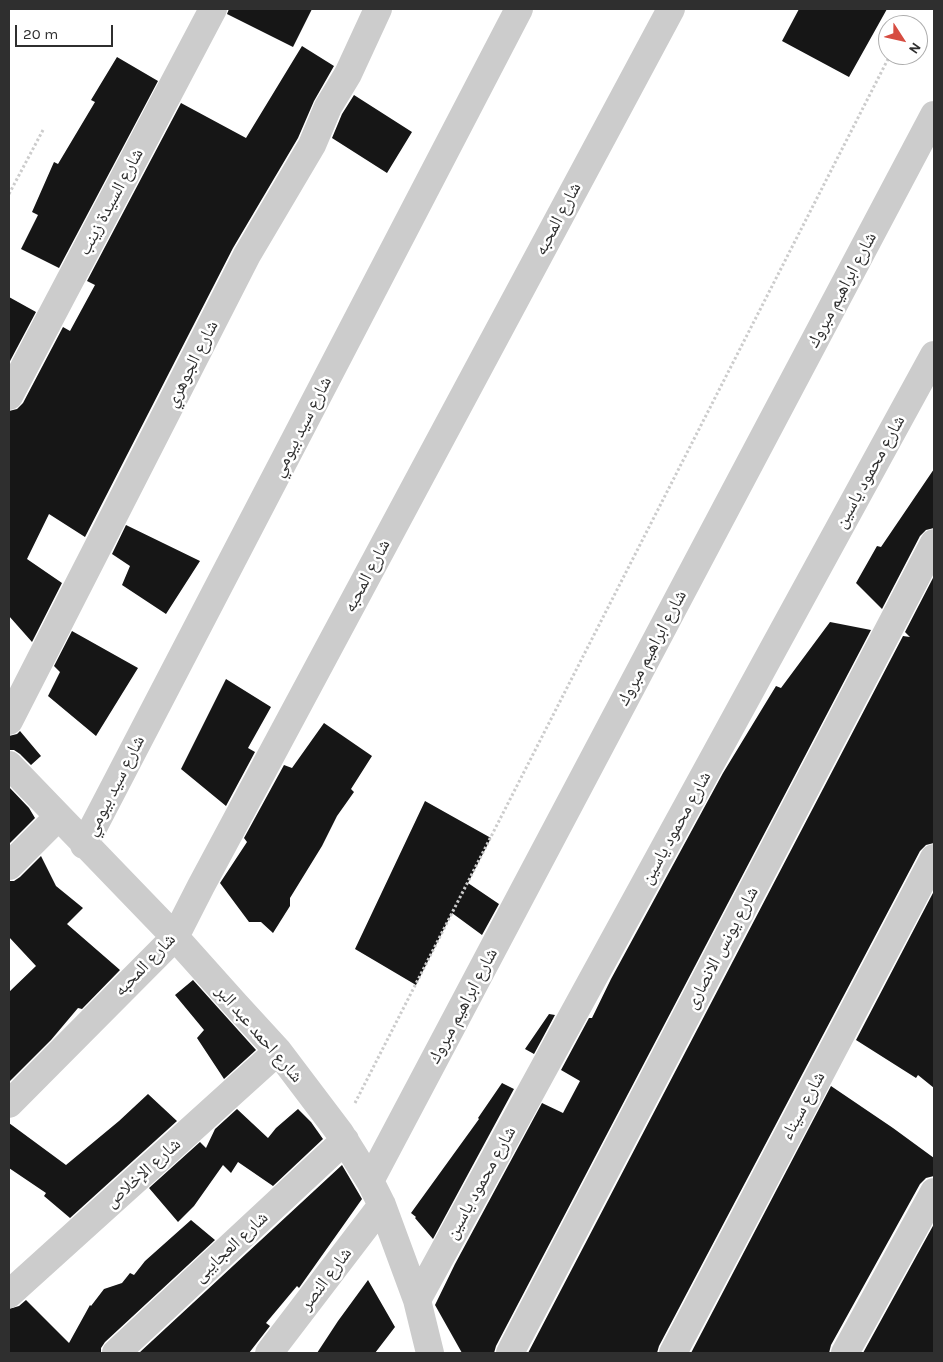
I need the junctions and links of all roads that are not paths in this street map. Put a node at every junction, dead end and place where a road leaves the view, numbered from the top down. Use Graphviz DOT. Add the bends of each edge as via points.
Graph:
graph roads {
  1 [pos="213,9"];
  2 [pos="378,9"];
  3 [pos="519,9"];
  4 [pos="671,9"];
  5 [pos="934,115"];
  6 [pos="934,354"];
  7 [pos="9,396"];
  8 [pos="934,543"];
  9 [pos="9,721"];
  10 [pos="9,765"];
  11 [pos="58,817"];
  12 [pos="84,845"];
  13 [pos="934,858"];
  14 [pos="9,866"];
  15 [pos="175,937"];
  16 [pos="278,1052"];
  17 [pos="9,1104"];
  18 [pos="343,1137"];
  19 [pos="934,1192"];
  20 [pos="376,1193"];
  21 [pos="9,1294"];
  22 [pos="417,1300"];
  23 [pos="116,1353"];
  24 [pos="270,1353"];
  25 [pos="430,1353"];
  26 [pos="510,1353"];
  27 [pos="672,1353"];
  28 [pos="845,1353"];
  1 -- 7 [label="street, شارع السيدة زينب"];
  2 -- 9 [label="street, شارع الجوهري" via="312,145 247,255"];
  3 -- 12 [label="street, شارع سيد بيومي"];
  4 -- 15 [label="street, شارع المحبه"];
  5 -- 20 [label="street, شارع ابراهيم مبروك"];
  6 -- 22 [label="street, شارع محمود ياسين"];
  8 -- 26 [label="street, شارع يونس الانصارى"];
  10 -- 11 [label="street, شارع احمد عبد البر"];
  11 -- 12 [label="street, شارع احمد عبد البر"];
  11 -- 14 [label="street"];
  12 -- 15 [label="street, شارع احمد عبد البر"];
  13 -- 27 [label="street, شارع سيناء"];
  15 -- 16 [label="street, شارع احمد عبد البر"];
  15 -- 17 [label="street, شارع المحبه"];
  16 -- 18 [label="street, شارع احمد عبد البر"];
  16 -- 21 [label="street, شارع الإخلاص"];
  18 -- 20 [label="street, شارع احمد عبد البر"];
  18 -- 23 [label="street, شارع العجايبى"];
  19 -- 28 [label="street"];
  20 -- 22 [label="street, شارع احمد عبد البر"];
  20 -- 24 [label="street, شارع النصر"];
  22 -- 25 [label="street, شارع احمد عبد البر"];
}
